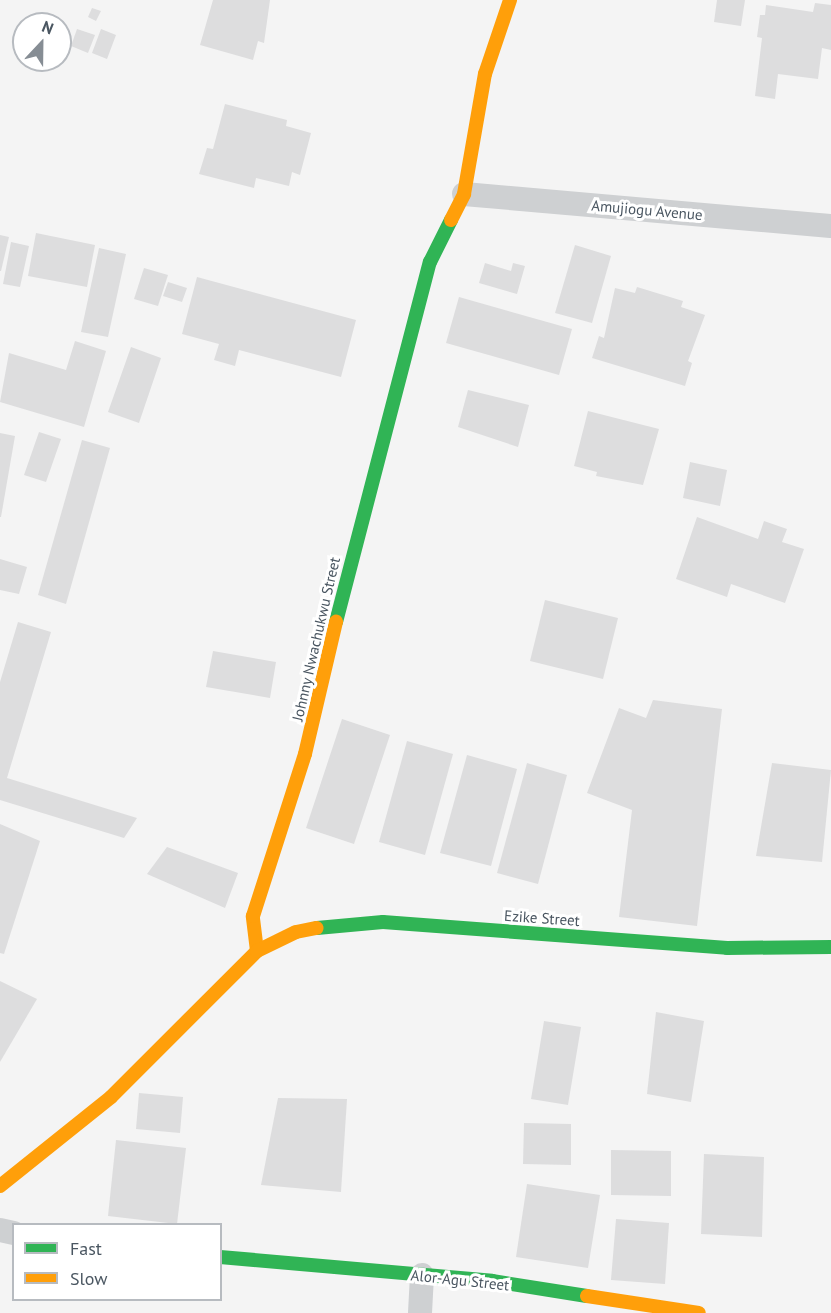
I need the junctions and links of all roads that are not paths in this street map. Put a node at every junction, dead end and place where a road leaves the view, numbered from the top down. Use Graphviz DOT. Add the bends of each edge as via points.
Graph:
graph roads {
  1 [pos="510,0"];
  2 [pos="464,194"];
  3 [pos="831,226"];
  4 [pos="831,947"];
  5 [pos="257,951"];
  6 [pos="0,1186"];
  7 [pos="222,1257"];
  8 [pos="422,1275"];
  9 [pos="420,1313"];
  10 [pos="699,1313"];
  1 -- 2 [label="street, Johnny Nwachukwu Street" via="485,74"];
  2 -- 3 [label="street, Amujiogu Avenue"];
  2 -- 5 [label="street, Johnny Nwachukwu Street" via="430,262 367,489 305,754 253,916"];
  4 -- 5 [label="street, Ezike Street" via="727,948 373,922 296,932"];
  5 -- 6 [label="street" via="111,1097"];
  7 -- 8 [label="street, Alor-Agu Street"];
  8 -- 9 [label="street"];
  8 -- 10 [label="street, Alor-Agu Street" via="492,1281"];
}
